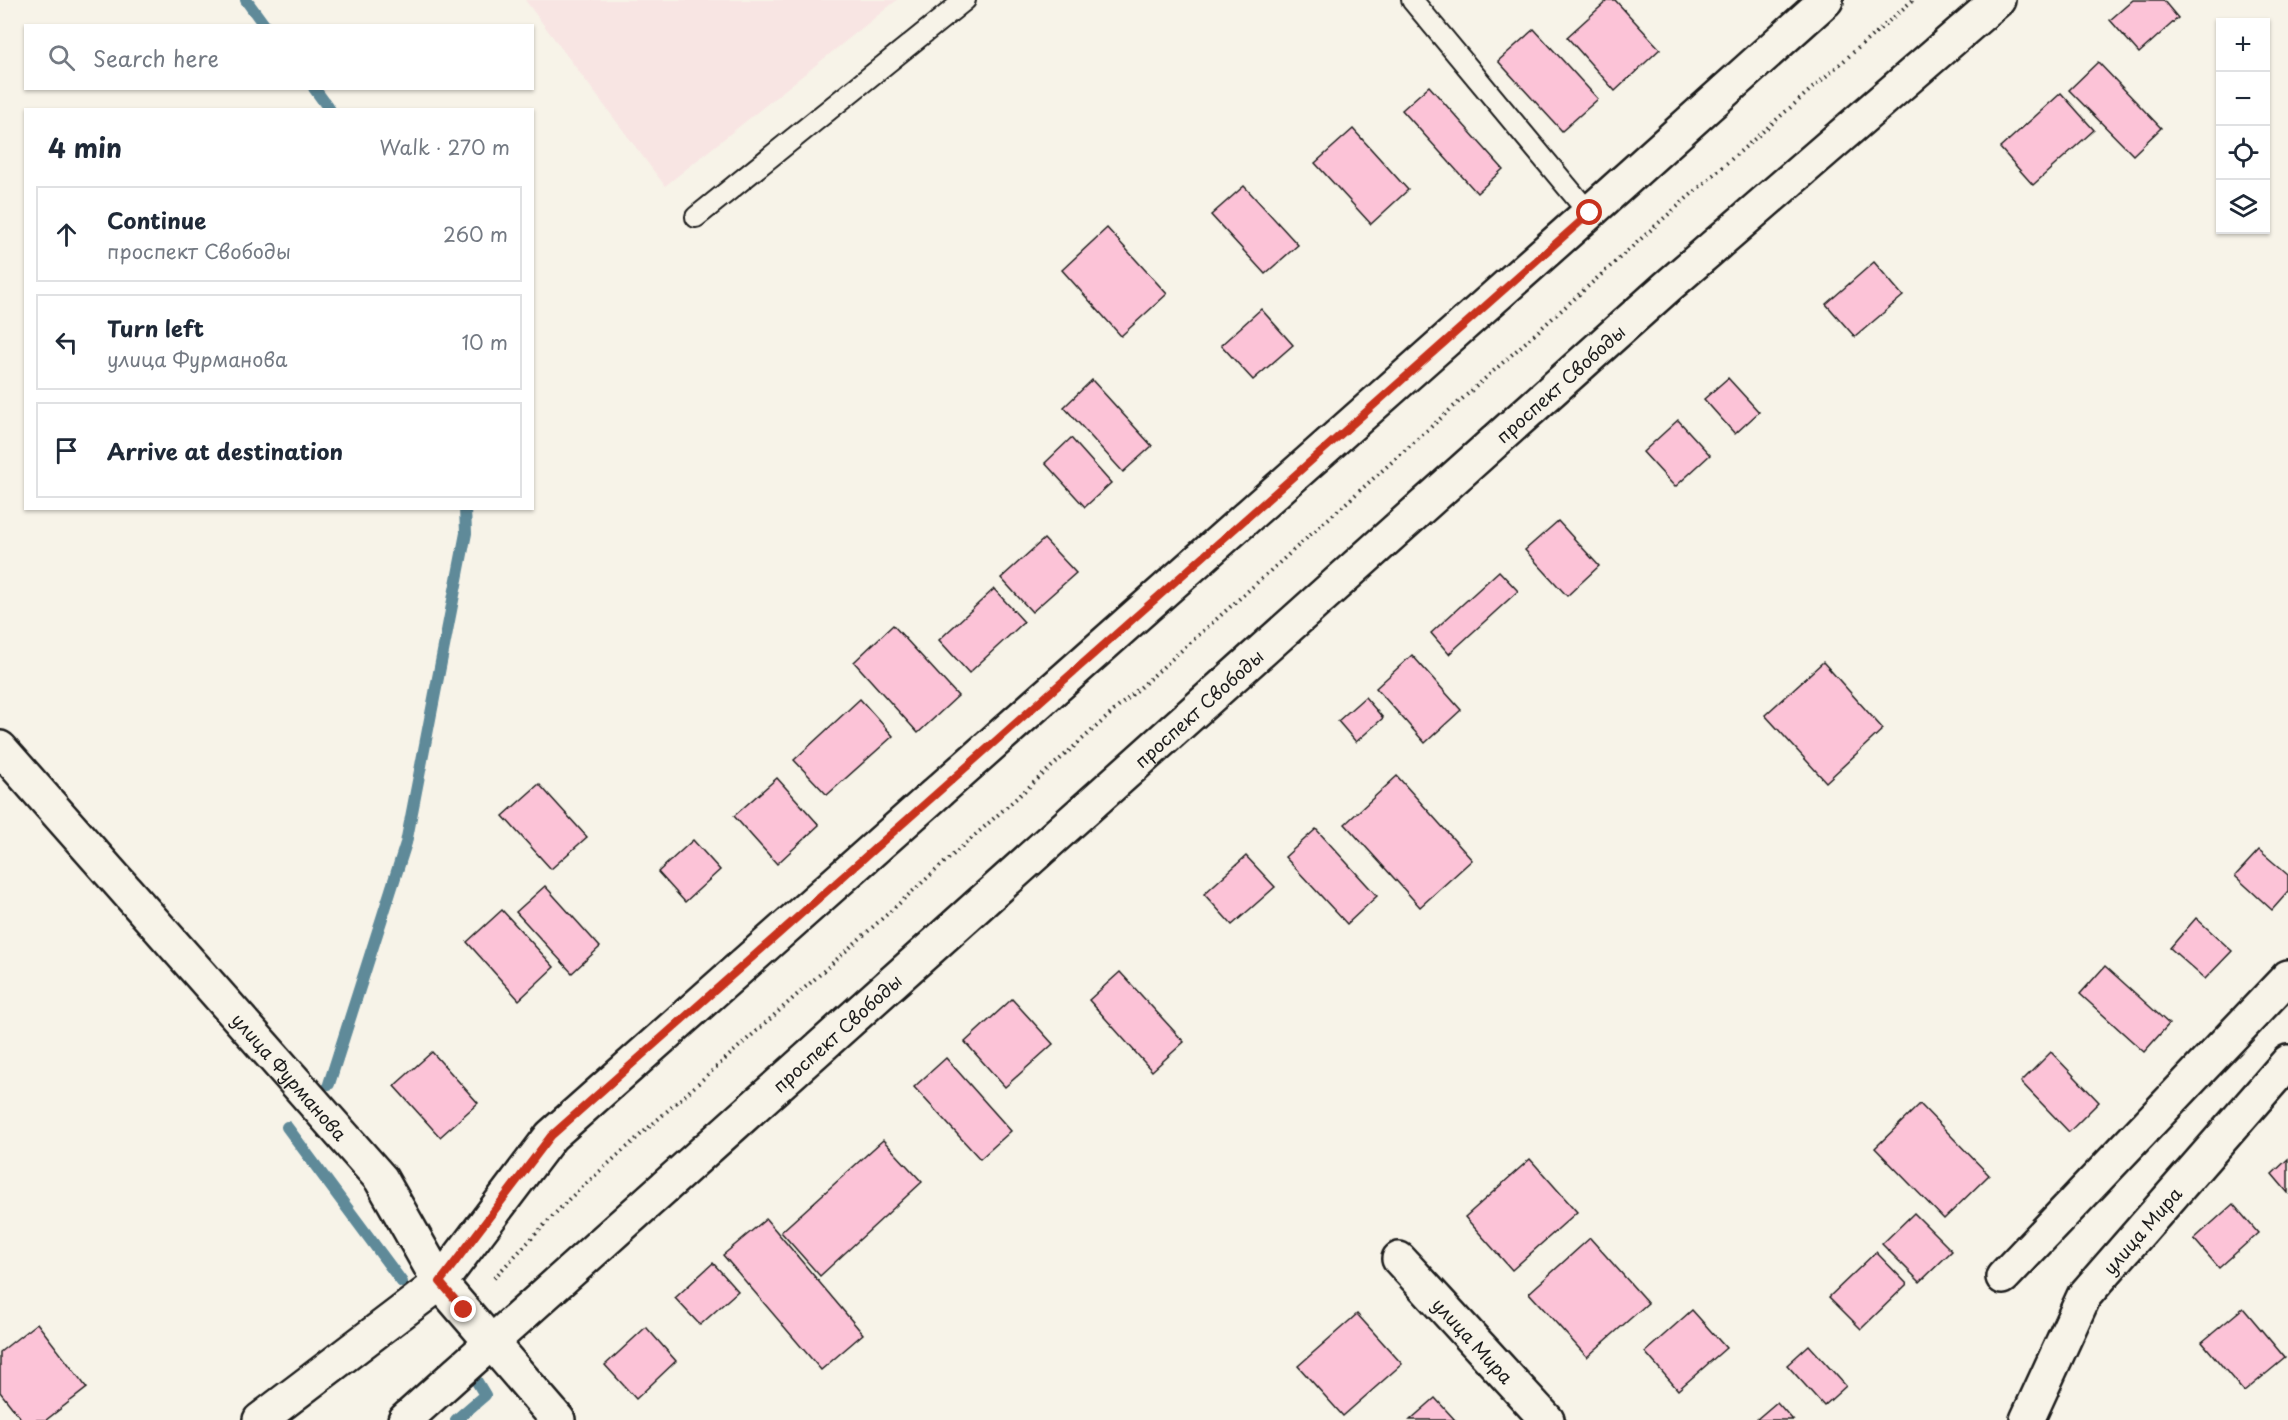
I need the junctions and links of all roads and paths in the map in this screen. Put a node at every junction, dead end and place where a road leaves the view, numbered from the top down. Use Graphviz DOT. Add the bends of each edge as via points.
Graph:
graph roads {
  1 [pos="965,0"];
  2 [pos="1413,0"];
  3 [pos="1826,0"];
  4 [pos="1913,0"];
  5 [pos="1998,0"];
  6 [pos="1590,213"];
  7 [pos="696,217"];
  8 [pos="0,748"];
  9 [pos="2288,977"];
  10 [pos="2288,1062"];
  11 [pos="1399,1259"];
  12 [pos="2003,1277"];
  13 [pos="440,1282"];
  14 [pos="464,1310"];
  15 [pos="491,1342"];
  16 [pos="260,1420"];
  17 [pos="405,1420"];
  18 [pos="558,1420"];
  19 [pos="1547,1420"];
  20 [pos="2027,1420"];
  1 -- 7 [label="lane"];
  2 -- 6 [label="lane"];
  3 -- 6 [label="street"];
  4 -- 14 [label="path" via="578,1191"];
  5 -- 15 [label="street, проспект Свободы" via="1649,303"];
  6 -- 13 [label="street" via="551,1136"];
  8 -- 13 [label="street, улица Фурманова" via="381,1179"];
  9 -- 12 [label="street"];
  10 -- 20 [label="street, улица Мира" via="2084,1296"];
  11 -- 19 [label="street, улица Мира"];
  13 -- 14 [label="street, улица Фурманова"];
  13 -- 16 [label="street"];
  14 -- 15 [label="street, улица Фурманова"];
  15 -- 17 [label="street, проспект Свободы"];
  15 -- 18 [label="street, улица Фурманова"];
}
